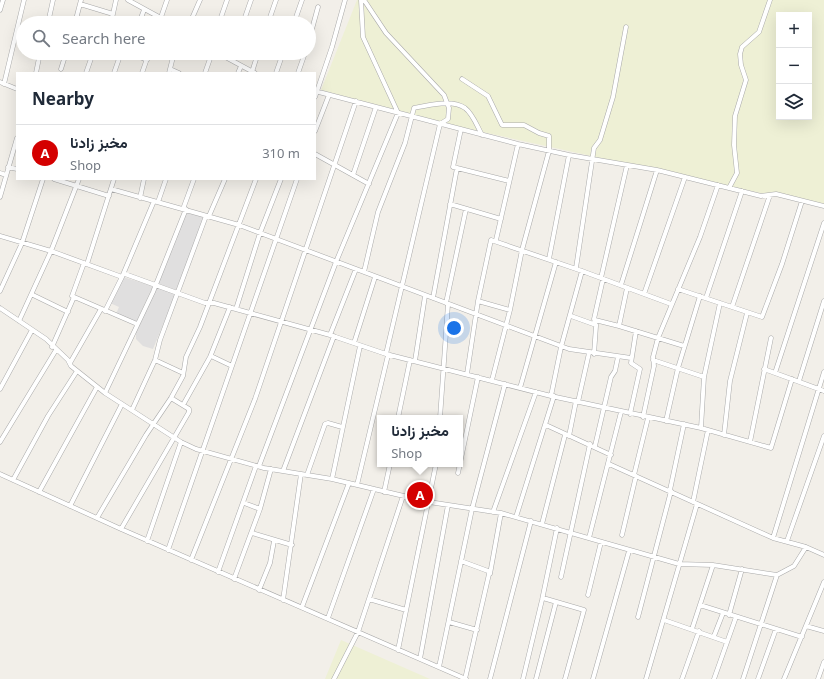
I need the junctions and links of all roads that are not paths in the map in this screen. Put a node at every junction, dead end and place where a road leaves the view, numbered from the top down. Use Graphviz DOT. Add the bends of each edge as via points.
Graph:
graph roads {
  1 [pos="3,0"];
  2 [pos="24,0"];
  3 [pos="53,0"];
  4 [pos="116,0"];
  5 [pos="128,0"];
  6 [pos="167,0"];
  7 [pos="200,0"];
  8 [pos="227,0"];
  9 [pos="251,0"];
  10 [pos="276,0"];
  11 [pos="302,0"];
  12 [pos="345,0"];
  13 [pos="361,0"];
  14 [pos="364,0"];
  15 [pos="770,0"];
  16 [pos="80,2"];
  17 [pos="138,2"];
  18 [pos="318,7"];
  19 [pos="0,10"];
  20 [pos="144,10"];
  21 [pos="113,14"];
  22 [pos="20,16"];
  23 [pos="50,16"];
  24 [pos="77,16"];
  25 [pos="142,16"];
  26 [pos="157,16"];
  27 [pos="162,16"];
  28 [pos="193,16"];
  29 [pos="221,16"];
  30 [pos="245,16"];
  31 [pos="270,16"];
  32 [pos="296,16"];
  33 [pos="316,16"];
  34 [pos="626,27"];
  35 [pos="16,30"];
  36 [pos="39,60"];
  37 [pos="64,60"];
  38 [pos="91,60"];
  39 [pos="119,60"];
  40 [pos="146,60"];
  41 [pos="172,60"];
  42 [pos="209,60"];
  43 [pos="232,60"];
  44 [pos="256,60"];
  45 [pos="281,60"];
  46 [pos="303,60"];
  47 [pos="241,66"];
  48 [pos="61,69"];
  49 [pos="169,71"];
  50 [pos="36,72"];
  51 [pos="86,72"];
  52 [pos="114,72"];
  53 [pos="142,72"];
  54 [pos="204,72"];
  55 [pos="238,72"];
  56 [pos="253,72"];
  57 [pos="276,72"];
  58 [pos="298,72"];
  59 [pos="462,79"];
  60 [pos="2,83"];
  61 [pos="16,89"];
  62 [pos="316,91"];
  63 [pos="329,95"];
  64 [pos="356,101"];
  65 [pos="446,104"];
  66 [pos="376,106"];
  67 [pos="398,113"];
  68 [pos="413,118"];
  69 [pos="440,124"];
  70 [pos="316,128"];
  71 [pos="461,129"];
  72 [pos="482,135"];
  73 [pos="16,141"];
  74 [pos="518,144"];
  75 [pos="549,151"];
  76 [pos="316,155"];
  77 [pos="569,155"];
  78 [pos="594,160"];
  79 [pos="627,165"];
  80 [pos="334,166"];
  81 [pos="8,167"];
  82 [pos="457,168"];
  83 [pos="16,169"];
  84 [pos="657,170"];
  85 [pos="0,173"];
  86 [pos="6,175"];
  87 [pos="353,176"];
  88 [pos="685,177"];
  89 [pos="43,180"];
  90 [pos="57,180"];
  91 [pos="79,180"];
  92 [pos="114,180"];
  93 [pos="144,180"];
  94 [pos="166,180"];
  95 [pos="194,180"];
  96 [pos="225,180"];
  97 [pos="256,180"];
  98 [pos="281,180"];
  99 [pos="297,180"];
  100 [pos="508,181"];
  101 [pos="369,184"];
  102 [pos="718,185"];
  103 [pos="76,186"];
  104 [pos="729,188"];
  105 [pos="111,189"];
  106 [pos="742,191"];
  107 [pos="770,195"];
  108 [pos="109,196"];
  109 [pos="0,197"];
  110 [pos="140,198"];
  111 [pos="156,201"];
  112 [pos="802,201"];
  113 [pos="450,204"];
  114 [pos="824,206"];
  115 [pos="466,208"];
  116 [pos="184,209"];
  117 [pos="207,216"];
  118 [pos="501,219"];
  119 [pos="824,223"];
  120 [pos="239,225"];
  121 [pos="260,233"];
  122 [pos="0,236"];
  123 [pos="276,240"];
  124 [pos="496,240"];
  125 [pos="22,243"];
  126 [pos="306,250"];
  127 [pos="522,250"];
  128 [pos="51,251"];
  129 [pos="549,259"];
  130 [pos="336,262"];
  131 [pos="556,262"];
  132 [pos="86,264"];
  133 [pos="576,268"];
  134 [pos="356,269"];
  135 [pos="582,270"];
  136 [pos="364,272"];
  137 [pos="123,276"];
  138 [pos="375,277"];
  139 [pos="602,278"];
  140 [pos="156,285"];
  141 [pos="402,286"];
  142 [pos="621,286"];
  143 [pos="627,288"];
  144 [pos="678,289"];
  145 [pos="0,291"];
  146 [pos="178,293"];
  147 [pos="644,294"];
  148 [pos="33,295"];
  149 [pos="425,296"];
  150 [pos="700,296"];
  151 [pos="74,297"];
  152 [pos="433,298"];
  153 [pos="706,298"];
  154 [pos="478,301"];
  155 [pos="824,301"];
  156 [pos="210,303"];
  157 [pos="720,303"];
  158 [pos="447,304"];
  159 [pos="671,304"];
  160 [pos="230,307"];
  161 [pos="732,307"];
  162 [pos="0,308"];
  163 [pos="236,309"];
  164 [pos="103,310"];
  165 [pos="510,310"];
  166 [pos="68,312"];
  167 [pos="252,313"];
  168 [pos="747,313"];
  169 [pos="476,315"];
  170 [pos="571,316"];
  171 [pos="595,320"];
  172 [pos="19,321"];
  173 [pos="281,322"];
  174 [pos="137,324"];
  175 [pos="596,325"];
  176 [pos="507,326"];
  177 [pos="619,326"];
  178 [pos="32,330"];
  179 [pos="309,330"];
  180 [pos="636,331"];
  181 [pos="332,336"];
  182 [pos="535,336"];
  183 [pos="658,338"];
  184 [pos="771,338"];
  185 [pos="354,343"];
  186 [pos="360,346"];
  187 [pos="684,346"];
  188 [pos="561,347"];
  189 [pos="54,349"];
  190 [pos="387,354"];
  191 [pos="591,354"];
  192 [pos="211,356"];
  193 [pos="618,357"];
  194 [pos="631,358"];
  195 [pos="155,360"];
  196 [pos="412,360"];
  197 [pos="653,360"];
  198 [pos="70,363"];
  199 [pos="232,366"];
  200 [pos="443,367"];
  201 [pos="678,368"];
  202 [pos="764,370"];
  203 [pos="77,371"];
  204 [pos="824,372"];
  205 [pos="775,373"];
  206 [pos="183,374"];
  207 [pos="467,374"];
  208 [pos="478,376"];
  209 [pos="704,378"];
  210 [pos="792,379"];
  211 [pos="492,380"];
  212 [pos="799,381"];
  213 [pos="505,384"];
  214 [pos="97,388"];
  215 [pos="520,388"];
  216 [pos="818,388"];
  217 [pos="0,389"];
  218 [pos="824,391"];
  219 [pos="536,392"];
  220 [pos="105,393"];
  221 [pos="552,396"];
  222 [pos="171,398"];
  223 [pos="577,401"];
  224 [pos="122,404"];
  225 [pos="183,405"];
  226 [pos="603,408"];
  227 [pos="132,410"];
  228 [pos="621,412"];
  229 [pos="630,414"];
  230 [pos="399,415"];
  231 [pos="440,415"];
  232 [pos="646,417"];
  233 [pos="666,421"];
  234 [pos="153,424"];
  235 [pos="684,424"];
  236 [pos="546,425"];
  237 [pos="342,427"];
  238 [pos="701,428"];
  239 [pos="708,430"];
  240 [pos="567,435"];
  241 [pos="724,435"];
  242 [pos="824,436"];
  243 [pos="174,438"];
  244 [pos="0,442"];
  245 [pos="181,442"];
  246 [pos="750,442"];
  247 [pos="593,445"];
  248 [pos="463,449"];
  249 [pos="202,450"];
  250 [pos="611,454"];
  251 [pos="231,458"];
  252 [pos="609,464"];
  253 [pos="258,466"];
  254 [pos="389,467"];
  255 [pos="435,467"];
  256 [pos="459,467"];
  257 [pos="271,469"];
  258 [pos="283,471"];
  259 [pos="458,473"];
  260 [pos="0,474"];
  261 [pos="301,474"];
  262 [pos="307,475"];
  263 [pos="635,475"];
  264 [pos="332,479"];
  265 [pos="13,480"];
  266 [pos="349,483"];
  267 [pos="357,485"];
  268 [pos="374,489"];
  269 [pos="671,491"];
  270 [pos="39,492"];
  271 [pos="384,492"];
  272 [pos="403,496"];
  273 [pos="429,502"];
  274 [pos="244,503"];
  275 [pos="695,503"];
  276 [pos="448,505"];
  277 [pos="70,506"];
  278 [pos="260,509"];
  279 [pos="472,509"];
  280 [pos="493,512"];
  281 [pos="501,513"];
  282 [pos="516,517"];
  283 [pos="97,518"];
  284 [pos="531,521"];
  285 [pos="542,524"];
  286 [pos="557,528"];
  287 [pos="121,529"];
  288 [pos="570,532"];
  289 [pos="252,533"];
  290 [pos="622,535"];
  291 [pos="590,538"];
  292 [pos="773,538"];
  293 [pos="147,540"];
  294 [pos="274,541"];
  295 [pos="601,542"];
  296 [pos="787,542"];
  297 [pos="292,545"];
  298 [pos="806,548"];
  299 [pos="168,550"];
  300 [pos="629,551"];
  301 [pos="824,555"];
  302 [pos="654,557"];
  303 [pos="191,560"];
  304 [pos="461,561"];
  305 [pos="678,564"];
  306 [pos="713,564"];
  307 [pos="742,569"];
  308 [pos="218,572"];
  309 [pos="489,574"];
  310 [pos="777,575"];
  311 [pos="561,577"];
  312 [pos="234,579"];
  313 [pos="824,582"];
  314 [pos="260,590"];
  315 [pos="588,595"];
  316 [pos="543,598"];
  317 [pos="369,599"];
  318 [pos="283,600"];
  319 [pos="556,602"];
  320 [pos="700,605"];
  321 [pos="302,607"];
  322 [pos="406,610"];
  323 [pos="723,613"];
  324 [pos="729,615"];
  325 [pos="638,617"];
  326 [pos="736,617"];
  327 [pos="328,618"];
  328 [pos="664,620"];
  329 [pos="449,622"];
  330 [pos="760,624"];
  331 [pos="806,626"];
  332 [pos="692,629"];
  333 [pos="776,629"];
  334 [pos="477,630"];
  335 [pos="699,631"];
  336 [pos="358,632"];
  337 [pos="824,632"];
  338 [pos="714,636"];
  339 [pos="802,637"];
  340 [pos="727,642"];
  341 [pos="398,650"];
  342 [pos="420,659"];
  343 [pos="824,662"];
  344 [pos="439,667"];
  345 [pos="334,679"];
  346 [pos="465,679"];
  347 [pos="490,679"];
  348 [pos="523,679"];
  349 [pos="536,679"];
  350 [pos="565,679"];
  351 [pos="593,679"];
  352 [pos="646,679"];
  353 [pos="682,679"];
  354 [pos="714,679"];
  355 [pos="743,679"];
  356 [pos="758,679"];
  357 [pos="784,679"];
  358 [pos="818,679"];
  1 -- 19 [label="street"];
  2 -- 22 [label="street"];
  3 -- 23 [label="street"];
  4 -- 21 [label="street"];
  5 -- 17 [label="street"];
  6 -- 27 [label="street"];
  7 -- 28 [label="street"];
  8 -- 29 [label="street"];
  9 -- 30 [label="street"];
  10 -- 31 [label="street"];
  11 -- 32 [label="street"];
  12 -- 62 [label="street"];
  13 -- 67 [label="street" via="364,36"];
  14 -- 65 [label="street" via="386,33 444,95"];
  15 -- 104 [label="street" via="759,32 742,47 740,54 746,80 735,116 734,145 737,173"];
  16 -- 21 [label="street"];
  16 -- 24 [label="street"];
  17 -- 20 [label="street"];
  18 -- 33 [label="street"];
  20 -- 25 [label="street"];
  20 -- 26 [label="street"];
  34 -- 78 [label="street" via="613,97 600,140 594,148"];
  35 -- 60 [label="street"];
  36 -- 50 [label="street"];
  37 -- 48 [label="street"];
  38 -- 51 [label="street"];
  39 -- 52 [label="street"];
  40 -- 53 [label="street"];
  41 -- 49 [label="street"];
  42 -- 54 [label="street"];
  43 -- 47 [label="street"];
  44 -- 56 [label="street"];
  45 -- 57 [label="street"];
  46 -- 58 [label="street"];
  47 -- 55 [label="street"];
  47 -- 56 [label="street"];
  59 -- 75 [label="street" via="488,96 502,125 524,125 549,136"];
  60 -- 61 [label="street"];
  62 -- 63 [label="street"];
  63 -- 64 [label="street"];
  63 -- 70 [label="street"];
  64 -- 66 [label="street"];
  64 -- 80 [label="street"];
  65 -- 68 [label="street" via="435,103 414,108"];
  65 -- 69 [label="street" via="449,108 448,119"];
  65 -- 72 [label="street" via="464,108"];
  66 -- 67 [label="street"];
  66 -- 87 [label="street"];
  67 -- 68 [label="street"];
  67 -- 101 [label="street"];
  68 -- 69 [label="street"];
  68 -- 136 [label="street" via="378,212"];
  69 -- 71 [label="street"];
  69 -- 141 [label="street"];
  71 -- 72 [label="street"];
  71 -- 82 [label="street" via="453,167"];
  72 -- 74 [label="street"];
  73 -- 81 [label="street"];
  74 -- 75 [label="street"];
  74 -- 100 [label="street"];
  75 -- 77 [label="street"];
  75 -- 127 [label="street"];
  76 -- 80 [label="street"];
  77 -- 78 [label="street"];
  77 -- 129 [label="street"];
  78 -- 79 [label="street"];
  78 -- 133 [label="street"];
  79 -- 84 [label="street"];
  79 -- 139 [label="street"];
  80 -- 87 [label="street"];
  80 -- 126 [label="street"];
  81 -- 83 [label="street"];
  81 -- 86 [label="street"];
  82 -- 100 [label="street"];
  82 -- 113 [label="street"];
  84 -- 88 [label="street"];
  84 -- 142 [label="street"];
  85 -- 86 [label="street"];
  86 -- 109 [label="street"];
  87 -- 101 [label="street"];
  88 -- 102 [label="street"];
  88 -- 147 [label="street"];
  89 -- 125 [label="street"];
  90 -- 103 [label="street"];
  91 -- 103 [label="street"];
  92 -- 105 [label="street"];
  93 -- 110 [label="street"];
  94 -- 111 [label="street"];
  95 -- 116 [label="street"];
  96 -- 117 [label="street"];
  97 -- 120 [label="street"];
  98 -- 121 [label="street"];
  99 -- 123 [label="street"];
  100 -- 118 [label="street"];
  101 -- 130 [label="street"];
  102 -- 104 [label="street"];
  102 -- 144 [label="street"];
  103 -- 108 [label="street"];
  103 -- 128 [label="street"];
  104 -- 106 [label="street"];
  105 -- 108 [label="street"];
  105 -- 110 [label="street"];
  106 -- 107 [label="street" via="761,196"];
  106 -- 153 [label="street"];
  107 -- 112 [label="street" via="776,194"];
  107 -- 161 [label="street"];
  108 -- 132 [label="street"];
  110 -- 111 [label="street"];
  111 -- 116 [label="street"];
  111 -- 137 [label="street"];
  112 -- 114 [label="street"];
  112 -- 168 [label="street" via="763,316"];
  113 -- 115 [label="street"];
  113 -- 152 [label="street"];
  115 -- 118 [label="street"];
  115 -- 158 [label="street"];
  116 -- 117 [label="street"];
  116 -- 140 [label="street"];
  117 -- 120 [label="street"];
  117 -- 146 [label="street"];
  118 -- 124 [label="street"];
  119 -- 205 [label="street"];
  120 -- 121 [label="street"];
  120 -- 156 [label="street"];
  121 -- 123 [label="street"];
  121 -- 163 [label="street"];
  122 -- 125 [label="street"];
  123 -- 126 [label="street"];
  123 -- 167 [label="street"];
  124 -- 127 [label="street"];
  124 -- 154 [label="street" via="490,241"];
  125 -- 128 [label="street"];
  125 -- 145 [label="street"];
  126 -- 130 [label="street"];
  126 -- 173 [label="street"];
  127 -- 129 [label="street"];
  127 -- 165 [label="street"];
  128 -- 132 [label="street"];
  128 -- 148 [label="street"];
  129 -- 131 [label="street"];
  130 -- 134 [label="street"];
  130 -- 179 [label="street"];
  131 -- 133 [label="street"];
  131 -- 182 [label="street"];
  132 -- 137 [label="street"];
  132 -- 151 [label="street" via="72,295"];
  133 -- 135 [label="street"];
  134 -- 136 [label="street"];
  134 -- 181 [label="street"];
  135 -- 139 [label="street"];
  135 -- 170 [label="street"];
  136 -- 138 [label="street"];
  137 -- 140 [label="street"];
  137 -- 164 [label="street"];
  138 -- 141 [label="street"];
  138 -- 185 [label="street"];
  139 -- 142 [label="street"];
  139 -- 171 [label="street"];
  140 -- 146 [label="street"];
  140 -- 174 [label="street"];
  141 -- 149 [label="street"];
  141 -- 190 [label="street"];
  142 -- 143 [label="street"];
  143 -- 147 [label="street"];
  143 -- 177 [label="street"];
  144 -- 150 [label="street"];
  144 -- 159 [label="street"];
  146 -- 156 [label="street"];
  146 -- 195 [label="street"];
  147 -- 159 [label="street"];
  148 -- 166 [label="street"];
  148 -- 172 [label="street"];
  149 -- 152 [label="street"];
  149 -- 196 [label="street"];
  150 -- 153 [label="street"];
  150 -- 187 [label="street"];
  151 -- 164 [label="street"];
  151 -- 166 [label="street"];
  152 -- 158 [label="street"];
  153 -- 157 [label="street"];
  154 -- 165 [label="street"];
  154 -- 169 [label="street"];
  155 -- 212 [label="street"];
  156 -- 160 [label="street"];
  156 -- 206 [label="street" via="186,357"];
  157 -- 161 [label="street"];
  157 -- 209 [label="street"];
  158 -- 169 [label="street"];
  158 -- 200 [label="street"];
  159 -- 183 [label="street"];
  160 -- 163 [label="street"];
  160 -- 192 [label="street"];
  161 -- 168 [label="street"];
  162 -- 172 [label="street"];
  163 -- 167 [label="street"];
  164 -- 174 [label="street"];
  164 -- 198 [label="street"];
  165 -- 176 [label="street"];
  166 -- 189 [label="street"];
  167 -- 173 [label="street"];
  167 -- 199 [label="street"];
  168 -- 241 [label="street" via="730,381"];
  169 -- 176 [label="street"];
  169 -- 207 [label="street"];
  170 -- 175 [label="street"];
  170 -- 188 [label="street"];
  171 -- 175 [label="street"];
  171 -- 177 [label="street"];
  172 -- 178 [label="street"];
  173 -- 179 [label="street"];
  173 -- 251 [label="street" via="255,399"];
  174 -- 220 [label="street"];
  175 -- 191 [label="street"];
  176 -- 182 [label="street"];
  176 -- 211 [label="street"];
  177 -- 180 [label="street"];
  178 -- 189 [label="street" via="46,339"];
  178 -- 217 [label="street"];
  179 -- 181 [label="street"];
  179 -- 253 [label="street"];
  180 -- 183 [label="street"];
  180 -- 194 [label="street"];
  181 -- 185 [label="street"];
  181 -- 258 [label="street"];
  182 -- 188 [label="street"];
  182 -- 215 [label="street"];
  183 -- 187 [label="street"];
  183 -- 197 [label="street"];
  184 -- 202 [label="street"];
  185 -- 186 [label="street"];
  186 -- 190 [label="street"];
  186 -- 237 [label="street"];
  187 -- 201 [label="street"];
  188 -- 191 [label="street"];
  188 -- 221 [label="street"];
  189 -- 198 [label="street"];
  189 -- 244 [label="street"];
  190 -- 196 [label="street"];
  190 -- 267 [label="street"];
  191 -- 193 [label="street"];
  191 -- 223 [label="street"];
  192 -- 199 [label="street"];
  192 -- 225 [label="street"];
  193 -- 194 [label="street"];
  193 -- 226 [label="street"];
  194 -- 229 [label="street" via="631,363 640,369"];
  195 -- 206 [label="street"];
  195 -- 227 [label="street"];
  196 -- 200 [label="street"];
  196 -- 230 [label="street"];
  197 -- 201 [label="street"];
  197 -- 232 [label="street"];
  198 -- 203 [label="street"];
  199 -- 249 [label="street"];
  200 -- 207 [label="street"];
  200 -- 231 [label="street"];
  201 -- 209 [label="street"];
  201 -- 233 [label="street"];
  202 -- 205 [label="street"];
  202 -- 246 [label="street"];
  203 -- 214 [label="street"];
  203 -- 265 [label="street" via="41,428"];
  204 -- 216 [label="street"];
  205 -- 210 [label="street"];
  206 -- 222 [label="street"];
  207 -- 208 [label="street"];
  208 -- 211 [label="street"];
  208 -- 248 [label="street"];
  209 -- 238 [label="street"];
  210 -- 212 [label="street"];
  210 -- 246 [label="street" via="771,448"];
  211 -- 213 [label="street"];
  212 -- 216 [label="street"];
  213 -- 215 [label="street"];
  213 -- 279 [label="street"];
  214 -- 220 [label="street"];
  214 -- 270 [label="street"];
  215 -- 219 [label="street"];
  216 -- 218 [label="street"];
  216 -- 292 [label="street"];
  219 -- 221 [label="street"];
  219 -- 280 [label="street"];
  220 -- 224 [label="street"];
  221 -- 223 [label="street"];
  221 -- 236 [label="street"];
  222 -- 225 [label="street"];
  222 -- 234 [label="street"];
  223 -- 226 [label="street"];
  223 -- 240 [label="street"];
  224 -- 227 [label="street"];
  224 -- 277 [label="street"];
  225 -- 243 [label="street" via="189,410"];
  226 -- 228 [label="street"];
  226 -- 247 [label="street"];
  227 -- 234 [label="street"];
  228 -- 229 [label="street"];
  228 -- 250 [label="street"];
  229 -- 232 [label="street"];
  232 -- 233 [label="street"];
  232 -- 263 [label="street"];
  233 -- 235 [label="street"];
  234 -- 243 [label="street"];
  234 -- 283 [label="street"];
  235 -- 238 [label="street"];
  235 -- 269 [label="street"];
  236 -- 240 [label="street"];
  236 -- 282 [label="street"];
  237 -- 262 [label="street" via="325,424"];
  237 -- 264 [label="street"];
  238 -- 239 [label="street"];
  239 -- 241 [label="street"];
  239 -- 275 [label="street"];
  240 -- 247 [label="street"];
  240 -- 285 [label="street"];
  241 -- 246 [label="street"];
  242 -- 296 [label="street"];
  243 -- 245 [label="street"];
  243 -- 287 [label="street"];
  245 -- 249 [label="street"];
  245 -- 293 [label="street"];
  247 -- 250 [label="street"];
  247 -- 288 [label="street"];
  249 -- 251 [label="street"];
  249 -- 299 [label="street"];
  250 -- 252 [label="street"];
  251 -- 253 [label="street"];
  251 -- 303 [label="street"];
  252 -- 263 [label="street"];
  252 -- 291 [label="street"];
  253 -- 257 [label="street"];
  253 -- 274 [label="street"];
  254 -- 271 [label="street"];
  255 -- 273 [label="street"];
  256 -- 259 [label="street"];
  257 -- 258 [label="street"];
  257 -- 278 [label="street"];
  258 -- 261 [label="street"];
  260 -- 265 [label="street"];
  261 -- 262 [label="street"];
  261 -- 297 [label="street"];
  262 -- 264 [label="street"];
  263 -- 269 [label="street"];
  263 -- 290 [label="street"];
  264 -- 266 [label="street"];
  265 -- 270 [label="street"];
  266 -- 267 [label="street"];
  266 -- 321 [label="street"];
  267 -- 268 [label="street"];
  268 -- 271 [label="street"];
  268 -- 327 [label="street"];
  269 -- 275 [label="street"];
  269 -- 302 [label="street"];
  270 -- 277 [label="street"];
  271 -- 272 [label="street"];
  272 -- 273 [label="street"];
  272 -- 317 [label="street"];
  273 -- 276 [label="street"];
  273 -- 322 [label="street"];
  274 -- 278 [label="street"];
  274 -- 308 [label="street"];
  275 -- 292 [label="street"];
  275 -- 305 [label="street"];
  276 -- 279 [label="street"];
  276 -- 342 [label="street"];
  277 -- 283 [label="street"];
  278 -- 289 [label="street"];
  279 -- 280 [label="street"];
  279 -- 304 [label="street"];
  280 -- 281 [label="street"];
  281 -- 282 [label="street"];
  281 -- 309 [label="street"];
  282 -- 284 [label="street"];
  283 -- 287 [label="street"];
  284 -- 285 [label="street"];
  284 -- 347 [label="street"];
  285 -- 286 [label="street"];
  286 -- 288 [label="street"];
  286 -- 316 [label="street"];
  287 -- 293 [label="street"];
  288 -- 291 [label="street"];
  288 -- 311 [label="street"];
  289 -- 294 [label="street"];
  289 -- 312 [label="street"];
  291 -- 295 [label="street"];
  292 -- 296 [label="street"];
  293 -- 299 [label="street"];
  294 -- 297 [label="street"];
  294 -- 314 [label="street" via="270,564"];
  295 -- 300 [label="street"];
  295 -- 315 [label="street"];
  296 -- 298 [label="street"];
  297 -- 318 [label="street"];
  298 -- 301 [label="street"];
  298 -- 310 [label="street" via="794,566"];
  299 -- 303 [label="street"];
  300 -- 302 [label="street"];
  300 -- 351 [label="street"];
  302 -- 305 [label="street"];
  302 -- 325 [label="street"];
  303 -- 308 [label="street"];
  304 -- 309 [label="street" via="488,571"];
  304 -- 329 [label="street"];
  305 -- 306 [label="street"];
  305 -- 328 [label="street"];
  306 -- 307 [label="street"];
  306 -- 320 [label="street"];
  307 -- 310 [label="street"];
  307 -- 324 [label="street"];
  308 -- 312 [label="street"];
  309 -- 334 [label="street"];
  310 -- 330 [label="street"];
  312 -- 314 [label="street"];
  313 -- 331 [label="street"];
  314 -- 318 [label="street"];
  316 -- 319 [label="street"];
  316 -- 348 [label="street"];
  317 -- 322 [label="street"];
  317 -- 336 [label="street"];
  318 -- 321 [label="street"];
  319 -- 349 [label="street"];
  319 -- 350 [label="street" via="584,610"];
  320 -- 323 [label="street"];
  320 -- 332 [label="street"];
  321 -- 327 [label="street"];
  322 -- 341 [label="street"];
  323 -- 324 [label="street"];
  323 -- 338 [label="street"];
  324 -- 326 [label="street"];
  326 -- 330 [label="street"];
  326 -- 340 [label="street"];
  327 -- 336 [label="street"];
  328 -- 332 [label="street"];
  328 -- 352 [label="street"];
  329 -- 334 [label="street"];
  329 -- 344 [label="street"];
  330 -- 333 [label="street"];
  330 -- 355 [label="street"];
  331 -- 337 [label="street"];
  331 -- 339 [label="street"];
  332 -- 335 [label="street"];
  333 -- 339 [label="street"];
  333 -- 356 [label="street"];
  334 -- 346 [label="street"];
  335 -- 338 [label="street"];
  335 -- 353 [label="street"];
  336 -- 341 [label="street"];
  336 -- 345 [label="street"];
  338 -- 340 [label="street"];
  339 -- 357 [label="street"];
  340 -- 354 [label="street"];
  341 -- 342 [label="street"];
  342 -- 344 [label="street"];
  343 -- 358 [label="street"];
  344 -- 346 [label="street"];
}
